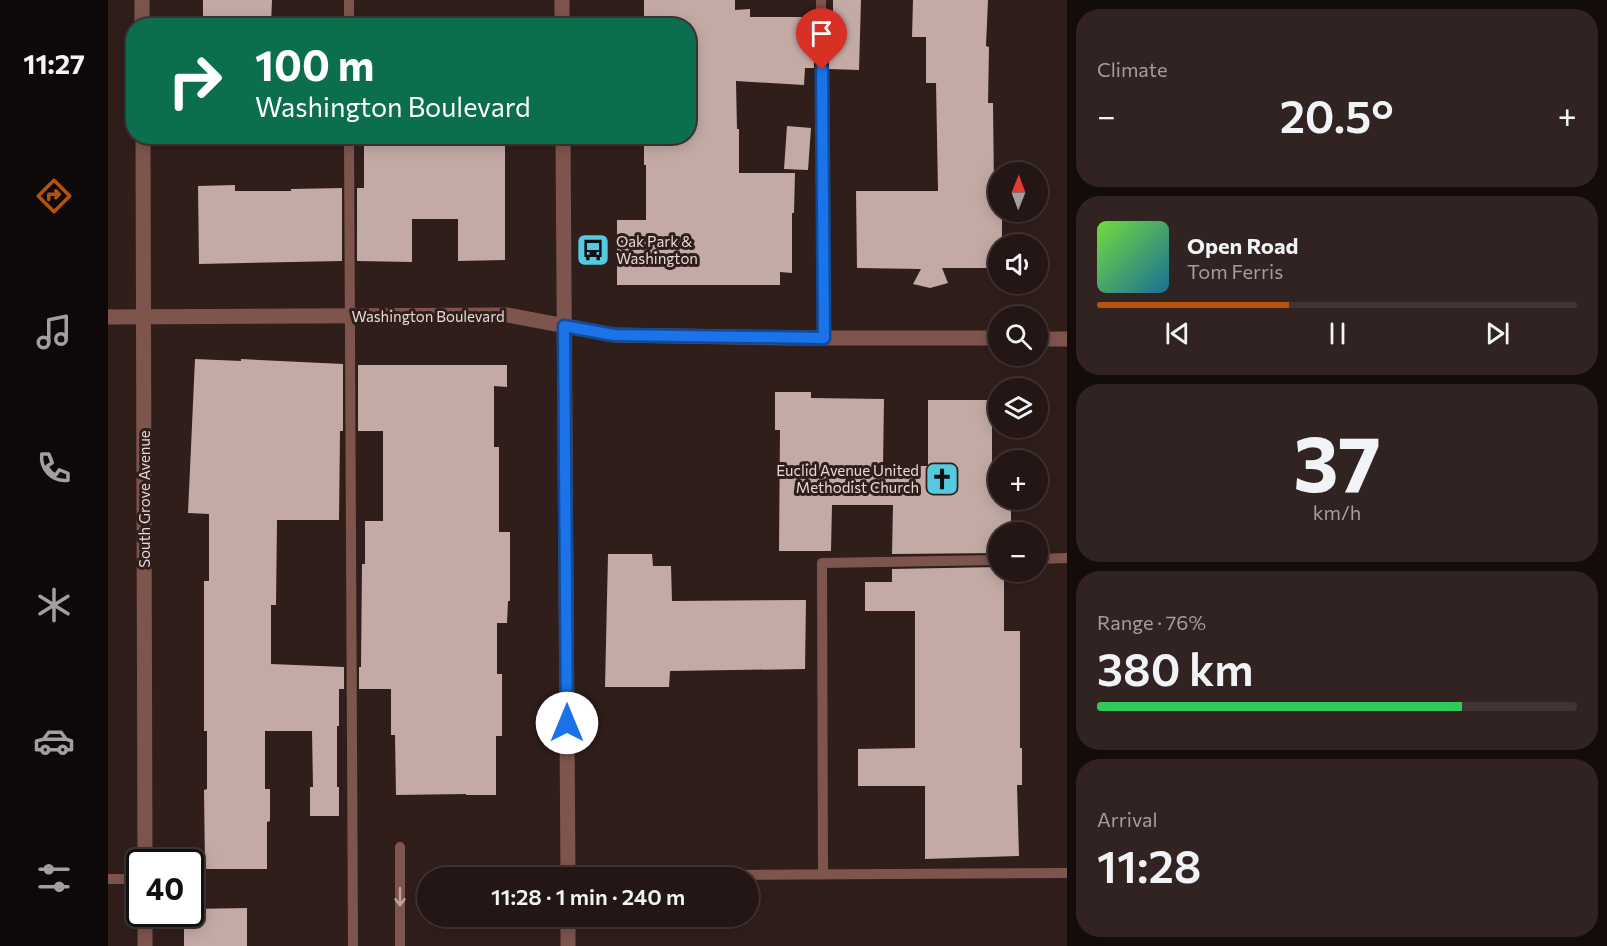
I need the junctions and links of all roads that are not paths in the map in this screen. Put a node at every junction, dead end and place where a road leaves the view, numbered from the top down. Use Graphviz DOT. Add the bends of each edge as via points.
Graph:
graph roads {
  1 [pos="142,0"];
  2 [pos="349,0"];
  3 [pos="562,0"];
  4 [pos="821,0"];
  5 [pos="142,18"];
  6 [pos="349,18"];
  7 [pos="562,18"];
  8 [pos="143,144"];
  9 [pos="349,144"];
  10 [pos="563,144"];
  11 [pos="350,316"];
  12 [pos="108,317"];
  13 [pos="144,317"];
  14 [pos="564,326"];
  15 [pos="824,338"];
  16 [pos="988,339"];
  17 [pos="1048,339"];
  18 [pos="1067,339"];
  19 [pos="1067,558"];
  20 [pos="1048,559"];
  21 [pos="988,560"];
  22 [pos="400,847"];
  23 [pos="145,849"];
  24 [pos="568,867"];
  25 [pos="1067,873"];
  26 [pos="823,874"];
  27 [pos="759,875"];
  28 [pos="108,879"];
  29 [pos="126,879"];
  30 [pos="145,927"];
  31 [pos="568,927"];
  32 [pos="145,946"];
  33 [pos="353,946"];
  34 [pos="400,946"];
  35 [pos="568,946"];
  1 -- 5 [label="street"];
  2 -- 6 [label="lane"];
  3 -- 7 [label="street"];
  4 -- 15 [label="lane"];
  8 -- 13 [label="street, South Grove Avenue"];
  9 -- 11 [label="lane"];
  10 -- 14 [label="street"];
  11 -- 13 [label="street, Washington Boulevard"];
  11 -- 14 [label="street, Washington Boulevard" via="508,315"];
  11 -- 33 [label="lane"];
  12 -- 13 [label="street, Washington Boulevard"];
  13 -- 23 [label="street, South Grove Avenue"];
  14 -- 15 [label="street, Washington Boulevard" via="614,335"];
  14 -- 24 [label="street"];
  15 -- 16 [label="street, Washington Boulevard"];
  17 -- 18 [label="street"];
  19 -- 20 [label="lane"];
  21 -- 26 [label="lane" via="822,563"];
  22 -- 34 [label="lane, one-way"];
  25 -- 26 [label="lane"];
  26 -- 27 [label="lane"];
  28 -- 29 [label="lane"];
  30 -- 32 [label="street"];
  31 -- 35 [label="street"];
}
